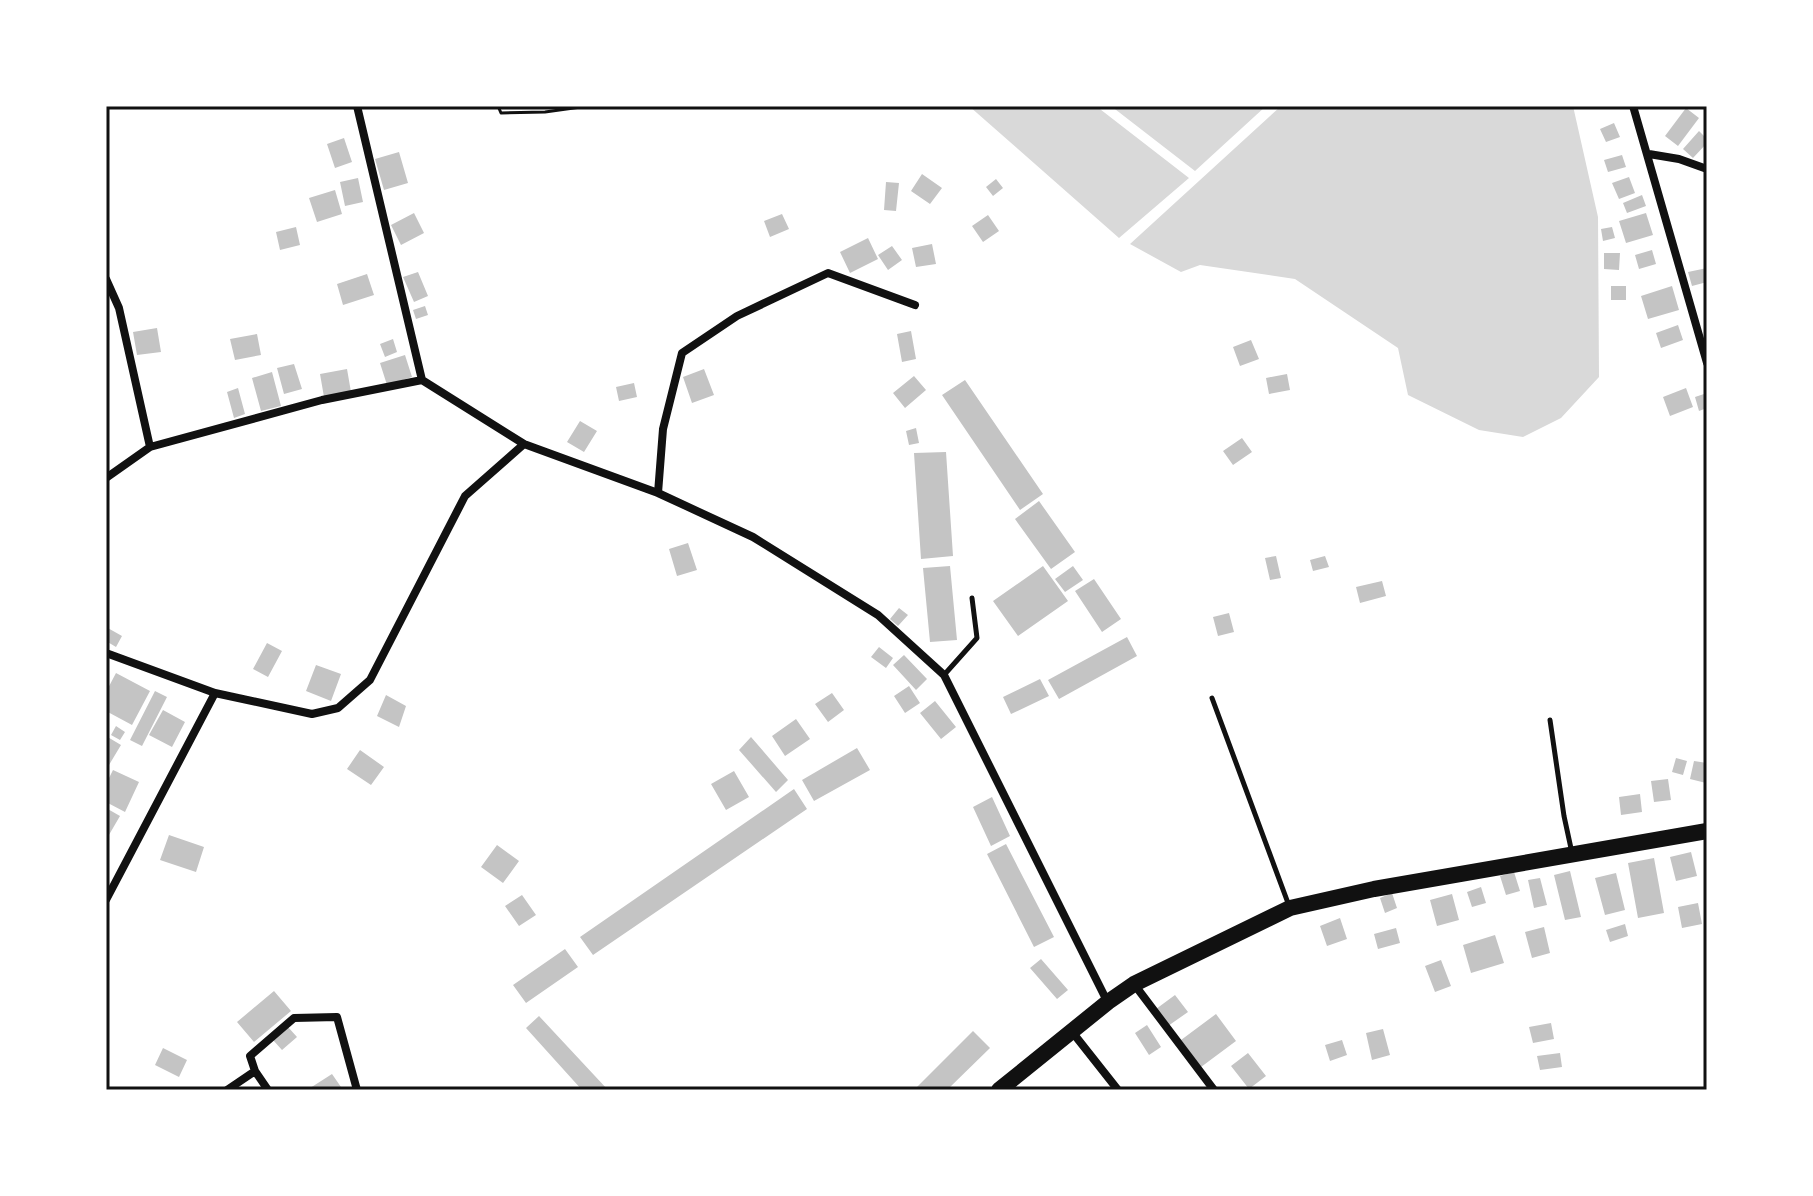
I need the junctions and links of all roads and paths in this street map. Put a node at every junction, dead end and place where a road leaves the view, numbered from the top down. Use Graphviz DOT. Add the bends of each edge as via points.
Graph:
graph roads {
  1 [pos="357,106"];
  2 [pos="498,106"];
  3 [pos="544,106"];
  4 [pos="588,106"];
  5 [pos="1633,106"];
  6 [pos="545,112"];
  7 [pos="1649,154"];
  8 [pos="1707,169"];
  9 [pos="106,279"];
  10 [pos="915,305"];
  11 [pos="1707,363"];
  12 [pos="422,380"];
  13 [pos="524,444"];
  14 [pos="150,447"];
  15 [pos="106,478"];
  16 [pos="658,493"];
  17 [pos="972,598"];
  18 [pos="106,653"];
  19 [pos="944,675"];
  20 [pos="215,693"];
  21 [pos="1212,698"];
  22 [pos="1550,720"];
  23 [pos="1707,831"];
  24 [pos="1572,854"];
  25 [pos="106,900"];
  26 [pos="1290,908"];
  27 [pos="1134,984"];
  28 [pos="1108,1002"];
  29 [pos="1073,1033"];
  30 [pos="255,1071"];
  31 [pos="227,1090"];
  32 [pos="268,1090"];
  33 [pos="357,1090"];
  34 [pos="999,1090"];
  35 [pos="1118,1090"];
  36 [pos="1214,1090"];
  1 -- 12 [label="street"];
  2 -- 6 [label="path" via="501,113"];
  3 -- 6 [label="path"];
  4 -- 6 [label="path"];
  5 -- 7 [label="street"];
  7 -- 8 [label="street"];
  7 -- 11 [label="street"];
  9 -- 14 [label="street" via="119,308"];
  10 -- 16 [label="street" via="828,273 737,316 682,353 663,429"];
  12 -- 13 [label="street"];
  12 -- 14 [label="street" via="322,400"];
  13 -- 16 [label="street"];
  13 -- 20 [label="street" via="465,496 370,680 338,708 312,714"];
  14 -- 15 [label="street"];
  16 -- 19 [label="street" via="753,537 878,615"];
  17 -- 19 [label="lane" via="977,638"];
  18 -- 20 [label="street"];
  19 -- 28 [label="street"];
  20 -- 25 [label="street"];
  21 -- 26 [label="lane"];
  22 -- 24 [label="lane"];
  23 -- 24 [label="main road"];
  24 -- 26 [label="main road"];
  26 -- 27 [label="main road"];
  27 -- 28 [label="main road"];
  27 -- 36 [label="street"];
  28 -- 29 [label="main road"];
  29 -- 34 [label="main road"];
  29 -- 35 [label="street"];
  30 -- 31 [label="street"];
  30 -- 32 [label="street"];
  30 -- 33 [label="street" via="250,1056 294,1018 337,1017"];
}
